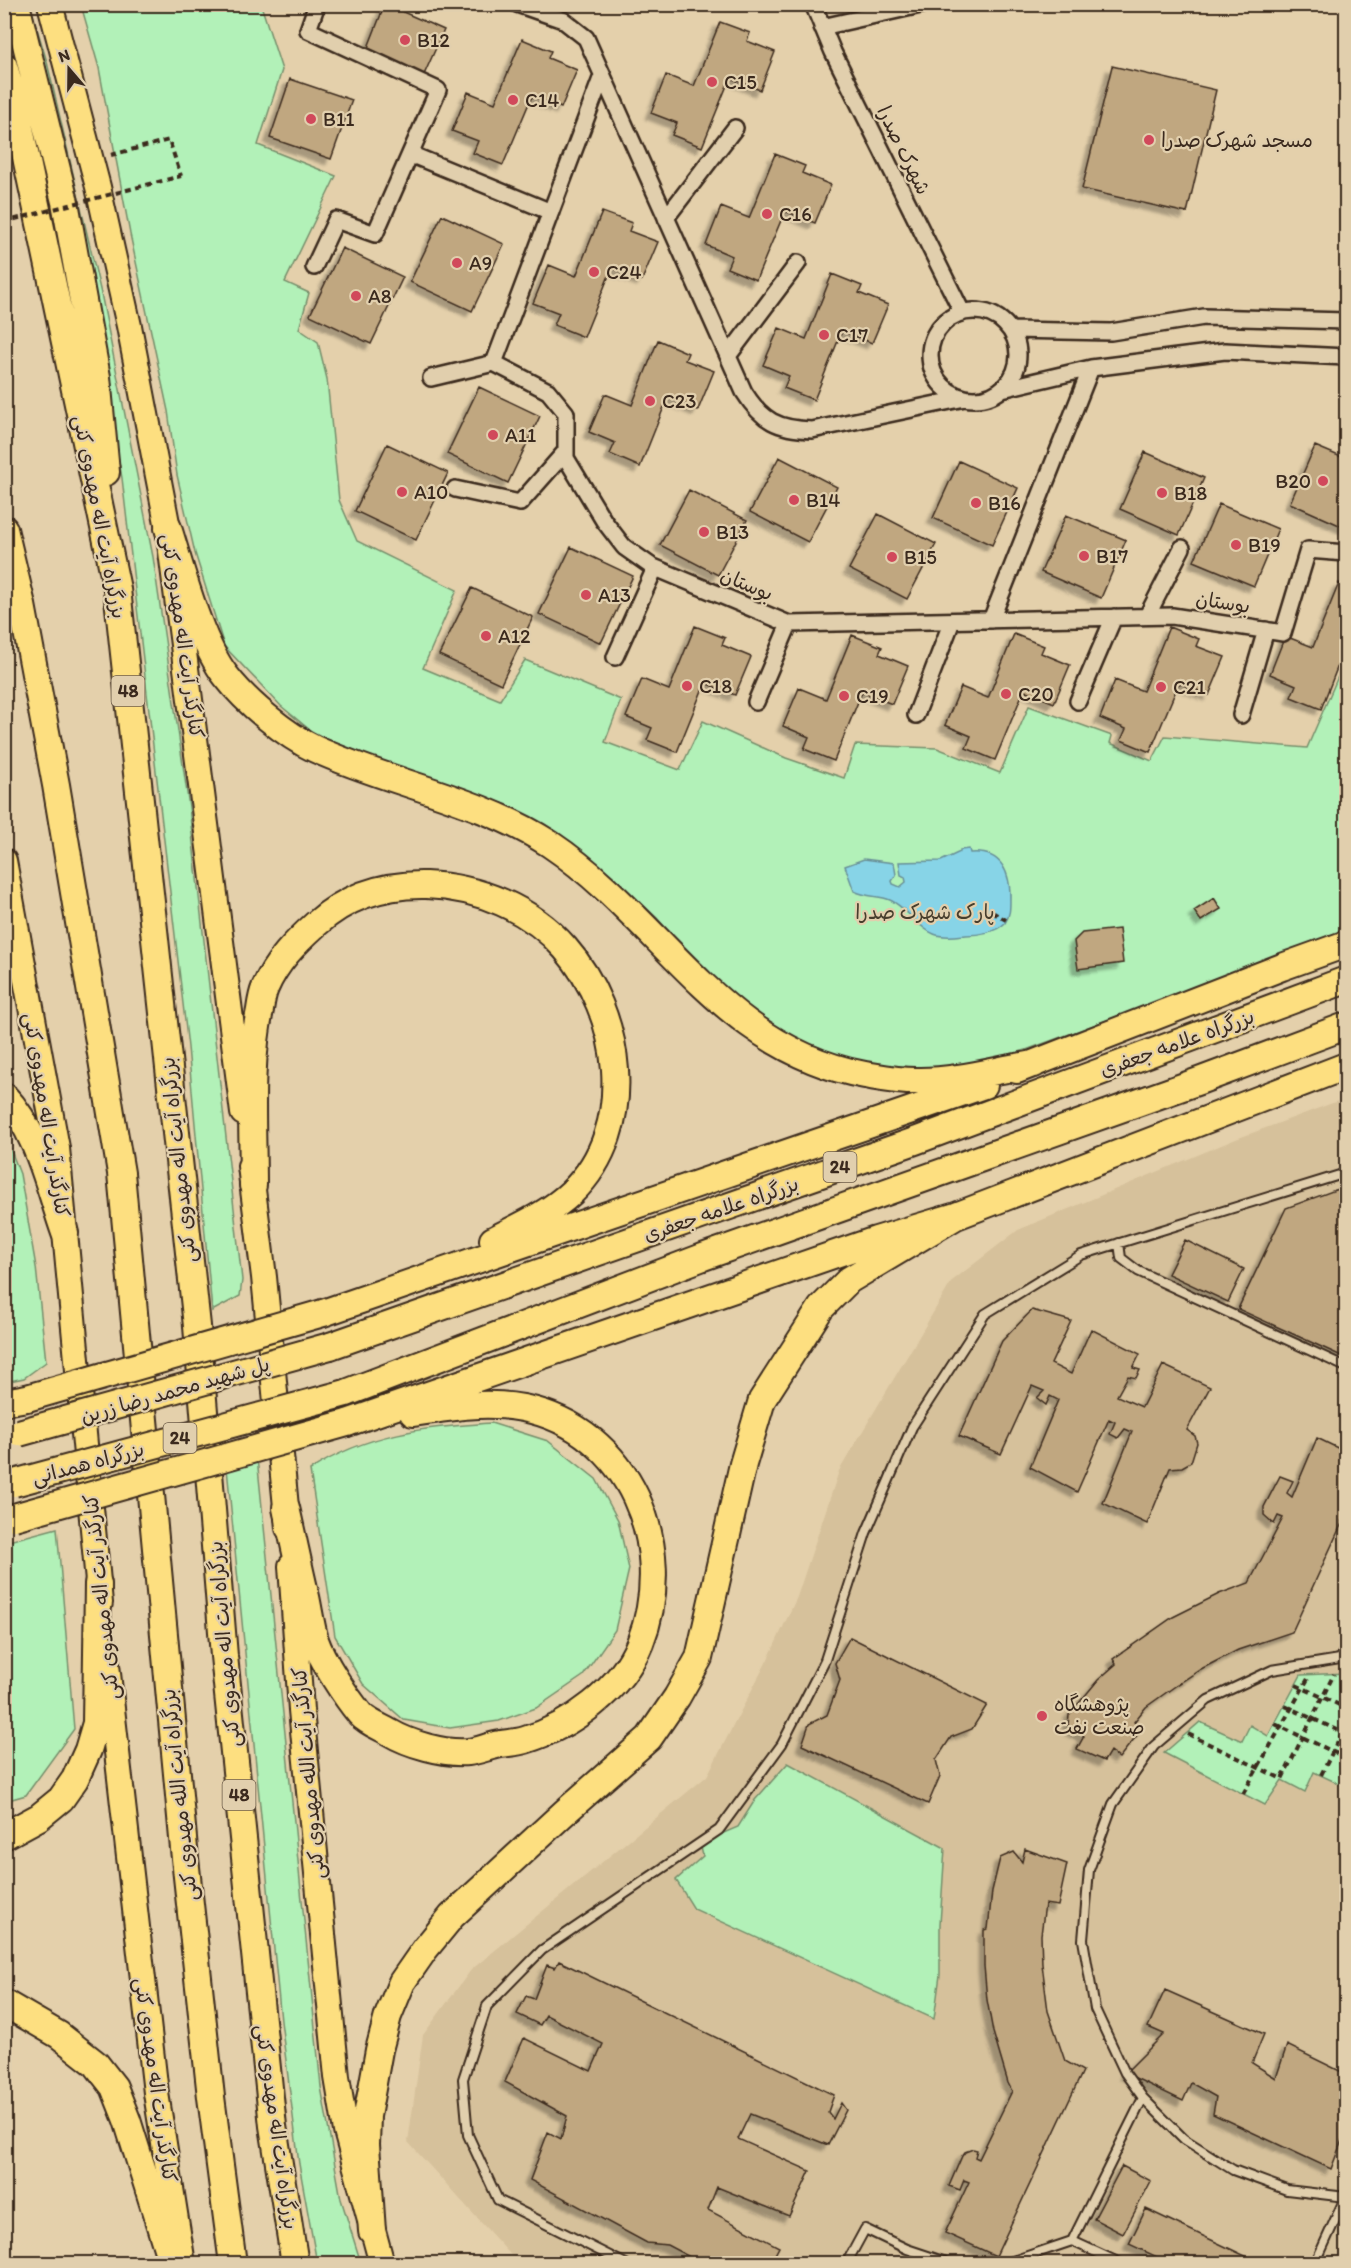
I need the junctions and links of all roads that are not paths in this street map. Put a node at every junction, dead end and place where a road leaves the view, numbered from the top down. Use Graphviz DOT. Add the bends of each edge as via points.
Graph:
graph roads {
  1 [pos="16,4"];
  2 [pos="50,4"];
  3 [pos="317,4"];
  4 [pos="517,4"];
  5 [pos="813,4"];
  6 [pos="925,4"];
  7 [pos="822,27"];
  8 [pos="4,66"];
  9 [pos="602,76"];
  10 [pos="735,128"];
  11 [pos="410,154"];
  12 [pos="551,212"];
  13 [pos="666,218"];
  14 [pos="798,263"];
  15 [pos="315,267"];
  16 [pos="962,312"];
  17 [pos="1347,321"];
  18 [pos="1012,330"];
  19 [pos="728,356"];
  20 [pos="1347,357"];
  21 [pos="494,363"];
  22 [pos="1091,368"];
  23 [pos="431,378"];
  24 [pos="1002,389"];
  25 [pos="965,398"];
  26 [pos="566,451"];
  27 [pos="455,489"];
  28 [pos="168,528"];
  29 [pos="4,529"];
  30 [pos="1182,548"];
  31 [pos="1347,553"];
  32 [pos="656,568"];
  33 [pos="117,589"];
  34 [pos="1147,616"];
  35 [pos="1114,617"];
  36 [pos="991,620"];
  37 [pos="952,621"];
  38 [pos="789,624"];
  39 [pos="1266,630"];
  40 [pos="615,657"];
  41 [pos="1078,701"];
  42 [pos="756,702"];
  43 [pos="916,715"];
  44 [pos="1241,715"];
  45 [pos="4,861"];
  46 [pos="1347,944"];
  47 [pos="1347,980"];
  48 [pos="1347,1026"];
  49 [pos="1034,1064"];
  50 [pos="1347,1066"];
  51 [pos="4,1096"];
  52 [pos="1347,1173"];
  53 [pos="252,1185"];
  54 [pos="956,1216"];
  55 [pos="65,1233"];
  56 [pos="1119,1243"];
  57 [pos="264,1277"];
  58 [pos="394,1289"];
  59 [pos="330,1346"];
  60 [pos="1347,1367"];
  61 [pos="346,1393"];
  62 [pos="12,1400"];
  63 [pos="347,1423"];
  64 [pos="12,1434"];
  65 [pos="9,1484"];
  66 [pos="286,1508"];
  67 [pos="9,1518"];
  68 [pos="98,1584"];
  69 [pos="1347,1646"];
  70 [pos="1344,1658"];
  71 [pos="4,1836"];
  72 [pos="4,2003"];
  73 [pos="1143,2098"];
  74 [pos="1346,2197"];
  75 [pos="372,2231"];
  76 [pos="1072,2241"];
  77 [pos="172,2264"];
  78 [pos="183,2264"];
  79 [pos="233,2264"];
  80 [pos="295,2264"];
  81 [pos="382,2264"];
  82 [pos="626,2264"];
  83 [pos="846,2264"];
  84 [pos="952,2264"];
  85 [pos="1004,2264"];
  86 [pos="1122,2264"];
  87 [pos="1315,2264"];
  1 -- 33 [label="highway" via="64,202 97,377"];
  2 -- 28 [label="main road, کنارگذر آیت اله مهدوی کنی" via="129,326"];
  3 -- 11 [label="street" via="308,30 438,90"];
  4 -- 9 [label="street" via="563,20 586,38"];
  5 -- 7 [label="street, شهرک صدرا"];
  6 -- 7 [label="street"];
  7 -- 16 [label="street, شهرک صدرا"];
  8 -- 33 [label="highway, بزرگراه آیت اله مهدوی کنی / 48"];
  9 -- 12 [label="street"];
  9 -- 13 [label="street"];
  10 -- 13 [label="street"];
  11 -- 12 [label="street"];
  11 -- 15 [label="street" via="375,234 336,220"];
  12 -- 21 [label="street"];
  13 -- 19 [label="street"];
  14 -- 19 [label="street"];
  16 -- 18 [label="street" via="988,313"];
  16 -- 25 [label="street" via="940,327 930,357 942,386"];
  17 -- 18 [label="street" via="1204,317 1111,332"];
  18 -- 24 [label="street" via="1019,360 1015,374"];
  19 -- 25 [label="street" via="755,410 771,422 791,429 812,430"];
  20 -- 22 [label="street" via="1225,351"];
  21 -- 23 [label="street"];
  21 -- 26 [label="street, بوستان" via="548,391 566,413"];
  22 -- 24 [label="street"];
  22 -- 36 [label="street"];
  24 -- 25 [label="street" via="978,399"];
  26 -- 27 [label="street" via="520,503"];
  26 -- 32 [label="street, بوستان" via="566,458 610,529 624,547"];
  28 -- 49 [label="highway" via="209,645 225,676 249,701 314,748 515,824 550,844 589,874 714,997 758,1031 815,1062 881,1078 919,1082 973,1077"];
  28 -- 53 [label="main road, کنارگذر آیت اله مهدوی کنی"];
  29 -- 79 [label="highway, بزرگراه آیت الله مهدوی کنی" via="56,785 121,1173 184,1849"];
  30 -- 34 [label="street"];
  31 -- 39 [label="street, بوستان" via="1308,550 1283,633"];
  32 -- 38 [label="street, بوستان"];
  32 -- 40 [label="street"];
  33 -- 80 [label="highway, بزرگراه آیت اله مهدوی کنی / 48" via="197,1326 224,1656 273,2126"];
  34 -- 35 [label="street, بوستان"];
  34 -- 39 [label="street, بوستان"];
  35 -- 36 [label="street, بوستان"];
  35 -- 41 [label="street"];
  36 -- 37 [label="street, بوستان"];
  37 -- 38 [label="street, بوستان"];
  37 -- 43 [label="street"];
  38 -- 42 [label="street"];
  39 -- 44 [label="street"];
  45 -- 55 [label="main road, کنارگذر آیت اله مهدوی کنی" via="57,1149"];
  46 -- 49 [label="highway"];
  47 -- 59 [label="highway, بزرگراه علامه جعفری / 24" via="915,1141"];
  48 -- 61 [label="highway, بزرگراه علامه جعفری / 24" via="703,1257"];
  49 -- 58 [label="highway" via="971,1090"];
  50 -- 54 [label="highway"];
  51 -- 55 [label="highway" via="29,1133"];
  52 -- 56 [label="lane"];
  53 -- 57 [label="main road, کنارگذر آیت اله مهدوی کنی"];
  53 -- 58 [label="highway" via="255,1030 264,989 286,952 338,905 387,888 414,885 470,890 497,899 529,918 564,948 582,972 608,1026 616,1095 608,1134 586,1174 572,1192 550,1209"];
  54 -- 63 [label="highway"];
  54 -- 75 [label="highway" via="849,1280 821,1308 762,1400 743,1464 699,1658 649,1738 452,1916 402,1982 379,2050 367,2116"];
  55 -- 68 [label="main road, کنارگذر آیت اله مهدوی کنی"];
  56 -- 60 [label="lane" via="1121,1258 1138,1271"];
  56 -- 82 [label="lane" via="1081,1255 985,1314 912,1427 866,1533 825,1660 782,1744 719,1830 542,1950 487,2006 463,2079 468,2135 498,2200"];
  57 -- 66 [label="main road, کنارگذر آیت الله مهدوی کنی"];
  58 -- 62 [label="highway, bridge" via="323,1313"];
  59 -- 64 [label="highway, پل شهید محمد رضا زرین / 24, bridge"];
  61 -- 65 [label="highway, بزرگراه همدانی / 24, bridge"];
  63 -- 66 [label="highway" via="473,1403 514,1407 552,1417 581,1431 603,1449 637,1496 651,1540 654,1571 639,1644 619,1677 596,1701 566,1722 524,1741 466,1752 426,1747 397,1737 362,1717 316,1642"];
  63 -- 67 [label="highway, bridge"];
  66 -- 75 [label="main road, کنارگذر آیت الله مهدوی کنی" via="337,2077 345,2131"];
  68 -- 71 [label="highway" via="96,1723 88,1750 61,1799 39,1817"];
  68 -- 78 [label="main road, کنارگذر آیت اله مهدوی کنی" via="154,2082"];
  69 -- 70 [label="lane"];
  70 -- 73 [label="lane" via="1272,1670 1208,1700 1154,1746 1113,1804 1089,1870 1083,1940 1095,2009 1125,2073"];
  72 -- 77 [label="highway" via="96,2064 114,2087"];
  73 -- 74 [label="lane" via="1184,2139 1233,2170 1287,2190"];
  73 -- 76 [label="lane"];
  74 -- 87 [label="lane"];
  75 -- 81 [label="main road, کنارگذر آیت الله مهدوی کنی"];
  76 -- 85 [label="lane"];
  76 -- 86 [label="lane"];
  83 -- 84 [label="lane" via="865,2229"];
}
